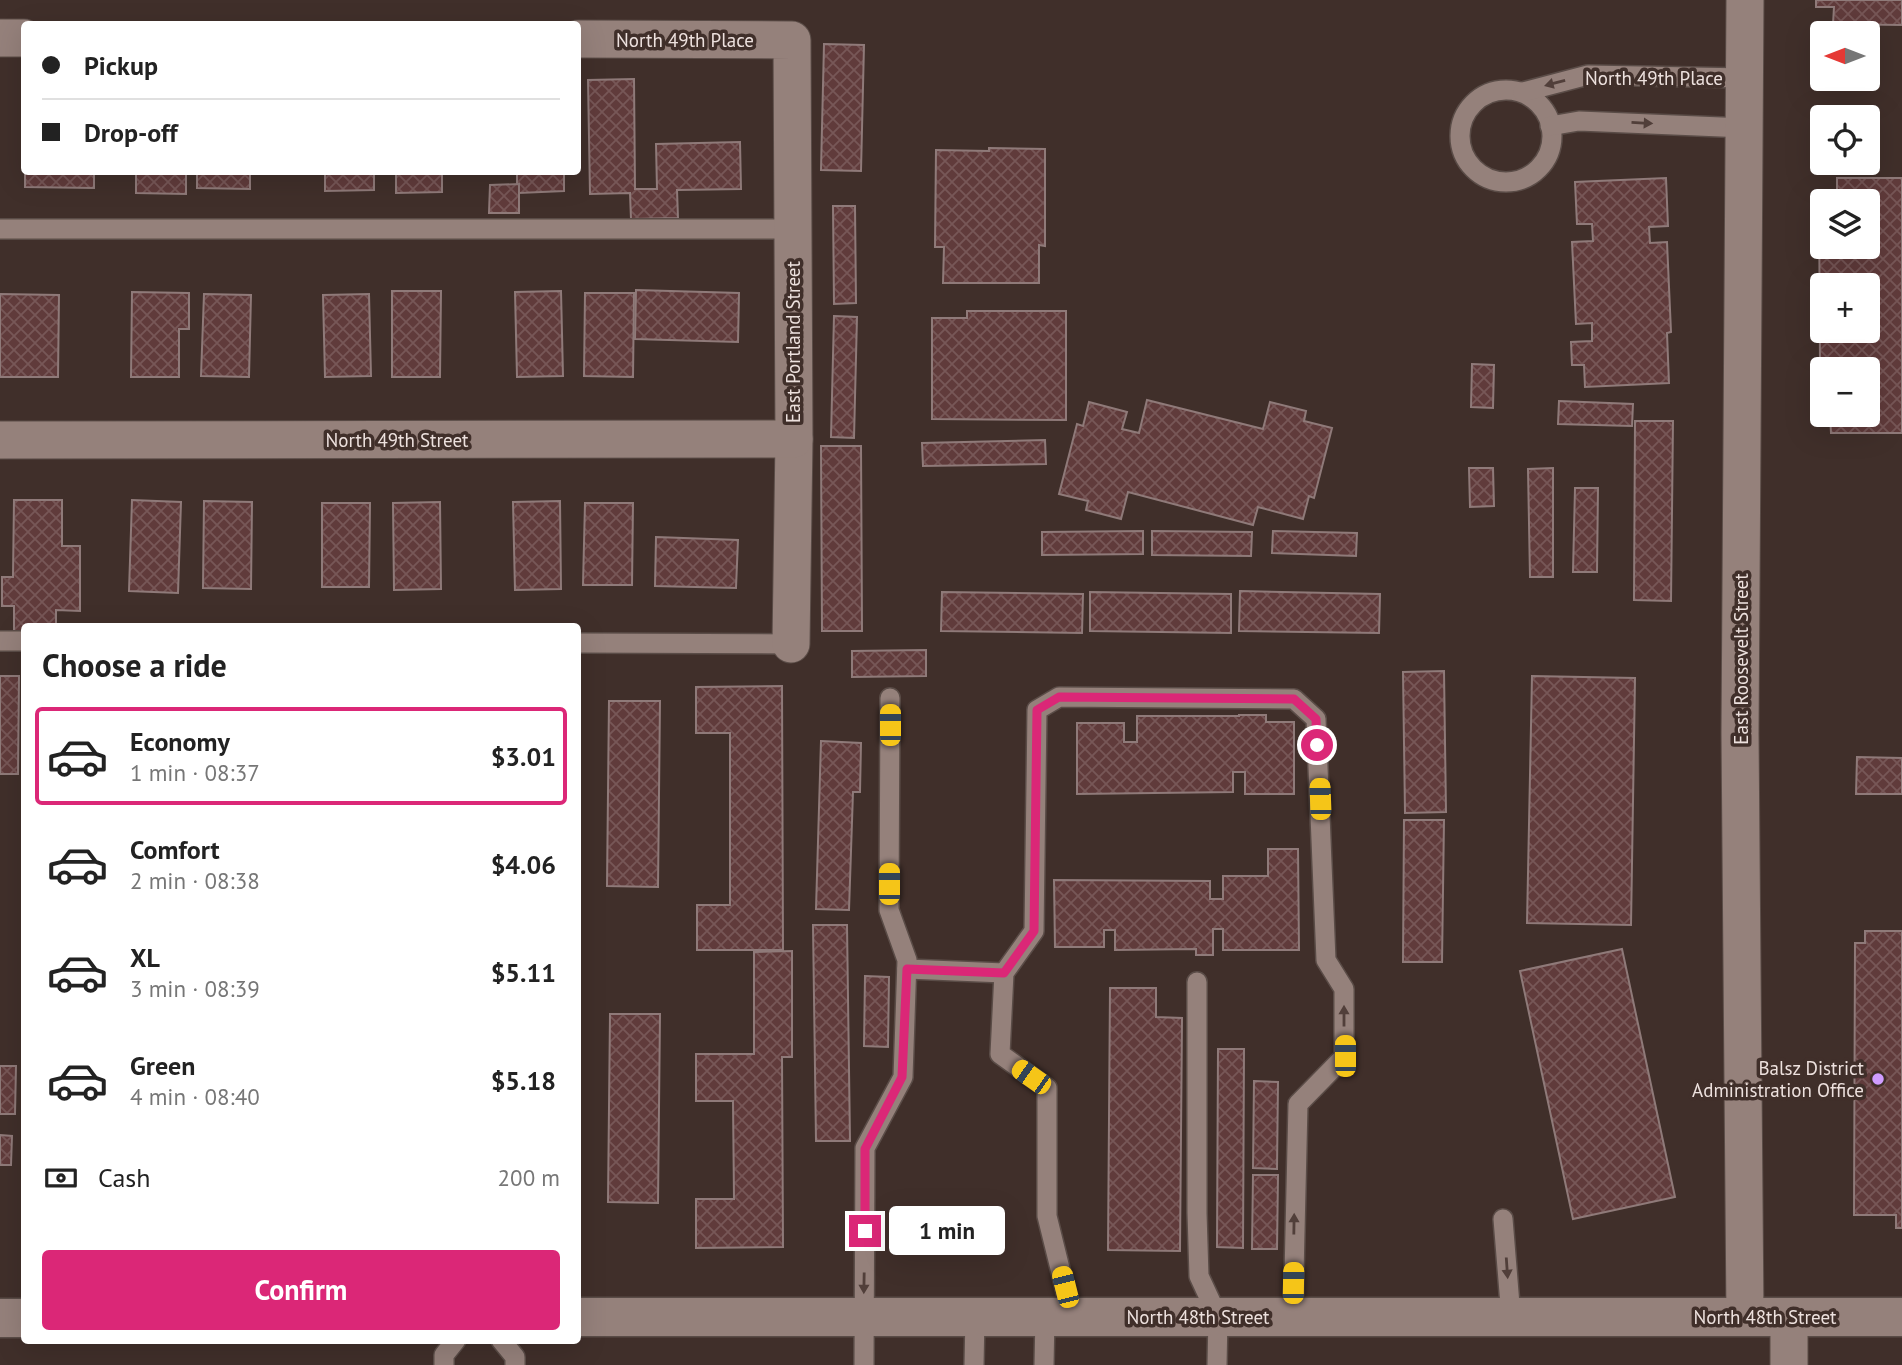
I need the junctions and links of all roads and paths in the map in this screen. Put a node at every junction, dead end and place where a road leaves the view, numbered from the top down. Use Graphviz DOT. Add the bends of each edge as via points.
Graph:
graph roads {
  1 [pos="1745,0"];
  2 [pos="0,38"];
  3 [pos="21,38"];
  4 [pos="581,39"];
  5 [pos="792,40"];
  6 [pos="1745,79"];
  7 [pos="1522,92"];
  8 [pos="1550,126"];
  9 [pos="1745,128"];
  10 [pos="0,229"];
  11 [pos="793,229"];
  12 [pos="794,439"];
  13 [pos="0,440"];
  14 [pos="0,641"];
  15 [pos="21,641"];
  16 [pos="581,643"];
  17 [pos="791,644"];
  18 [pos="890,698"];
  19 [pos="907,969"];
  20 [pos="1004,973"];
  21 [pos="1197,982"];
  22 [pos="1503,1219"];
  23 [pos="864,1316"];
  24 [pos="581,1317"];
  25 [pos="975,1317"];
  26 [pos="1059,1317"];
  27 [pos="1218,1317"];
  28 [pos="1293,1317"];
  29 [pos="1511,1317"];
  30 [pos="1745,1317"];
  31 [pos="1789,1317"];
  32 [pos="1902,1317"];
  33 [pos="0,1318"];
  34 [pos="21,1318"];
  35 [pos="453,1344"];
  36 [pos="504,1344"];
  37 [pos="444,1365"];
  38 [pos="515,1365"];
  39 [pos="864,1365"];
  40 [pos="974,1365"];
  41 [pos="1044,1365"];
  42 [pos="1217,1365"];
  43 [pos="1788,1365"];
  1 -- 6 [label="street, East Roosevelt Street"];
  2 -- 3 [label="street"];
  4 -- 5 [label="street, North 49th Place"];
  5 -- 11 [label="street, East Portland Street"];
  6 -- 7 [label="lane, North 49th Place, one-way" via="1588,75"];
  6 -- 9 [label="street, East Roosevelt Street"];
  7 -- 8 [label="lane" via="1538,102"];
  7 -- 8 [label="lane, North 49th Place" via="1504,89 1472,103 1460,137 1464,155 1474,169 1489,179 1525,178 1549,152"];
  8 -- 9 [label="lane, one-way" via="1579,121"];
  9 -- 30 [label="street, East Roosevelt Street" via="1740,719"];
  10 -- 11 [label="lane"];
  11 -- 12 [label="street, East Portland Street"];
  12 -- 13 [label="street, North 49th Street"];
  12 -- 17 [label="street, East Portland Street"];
  14 -- 15 [label="lane"];
  16 -- 17 [label="lane"];
  18 -- 19 [label="lane" via="889,910"];
  19 -- 20 [label="lane"];
  19 -- 23 [label="lane, one-way" via="902,1077 865,1149"];
  20 -- 26 [label="lane" via="1000,1054 1047,1088 1047,1216"];
  28 -- 20 [label="lane, one-way" via="1298,1104 1345,1056 1345,989 1326,960 1316,719 1294,699 1059,697 1037,710 1034,931"];
  21 -- 27 [label="lane" via="1199,1276"];
  22 -- 29 [label="lane, one-way"];
  23 -- 24 [label="street, North 48th Street"];
  23 -- 25 [label="street, North 48th Street"];
  23 -- 39 [label="lane"];
  25 -- 26 [label="street, North 48th Street"];
  25 -- 40 [label="lane"];
  26 -- 27 [label="street, North 48th Street"];
  26 -- 41 [label="lane"];
  27 -- 28 [label="street, North 48th Street"];
  27 -- 42 [label="lane"];
  28 -- 29 [label="street, North 48th Street"];
  29 -- 30 [label="street, North 48th Street"];
  30 -- 31 [label="street, North 48th Street"];
  31 -- 32 [label="street, North 48th Street"];
  31 -- 43 [label="street"];
  33 -- 34 [label="street"];
  35 -- 37 [label="lane" via="444,1355"];
  36 -- 38 [label="lane" via="515,1357"];
}
